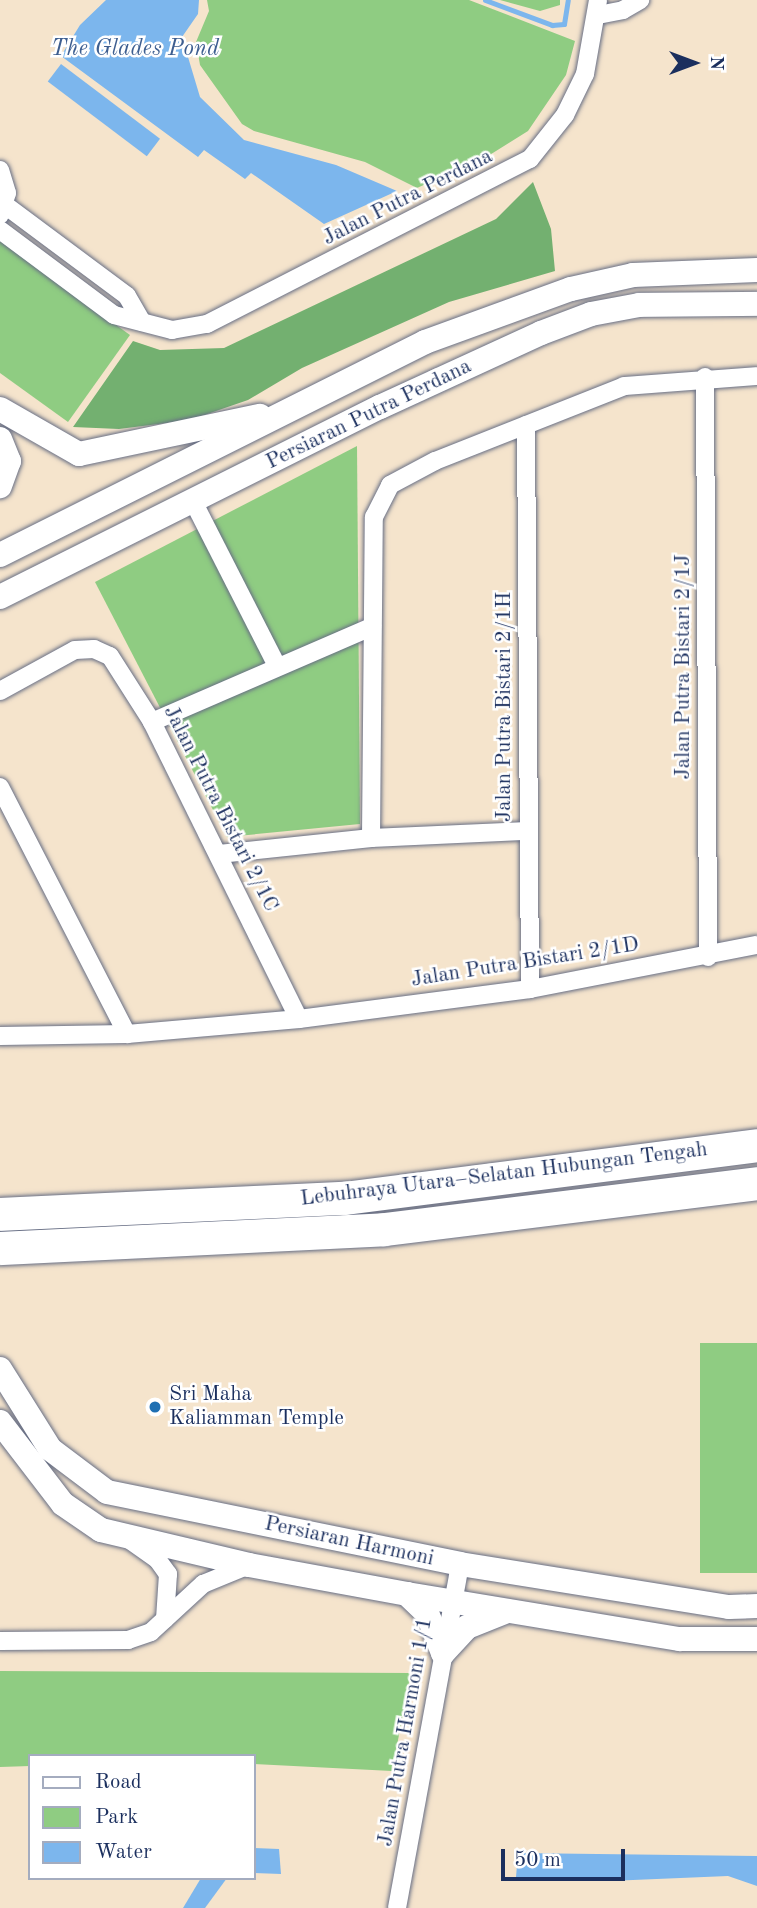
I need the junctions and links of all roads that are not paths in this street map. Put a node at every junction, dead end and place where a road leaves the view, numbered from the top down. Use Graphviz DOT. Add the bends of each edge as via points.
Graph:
graph roads {
  1 [pos="640,0"];
  2 [pos="598,7"];
  3 [pos="0,170"];
  4 [pos="3,210"];
  5 [pos="0,230"];
  6 [pos="757,270"];
  7 [pos="757,304"];
  8 [pos="142,322"];
  9 [pos="757,376"];
  10 [pos="705,377"];
  11 [pos="0,409"];
  12 [pos="289,410"];
  13 [pos="526,425"];
  14 [pos="0,439"];
  15 [pos="0,486"];
  16 [pos="193,501"];
  17 [pos="0,555"];
  18 [pos="0,597"];
  19 [pos="372,627"];
  20 [pos="277,666"];
  21 [pos="0,691"];
  22 [pos="152,722"];
  23 [pos="0,787"];
  24 [pos="528,831"];
  25 [pos="371,838"];
  26 [pos="219,854"];
  27 [pos="757,944"];
  28 [pos="708,957"];
  29 [pos="530,989"];
  30 [pos="299,1019"];
  31 [pos="127,1034"];
  32 [pos="0,1037"];
  33 [pos="757,1145"];
  34 [pos="757,1183"];
  35 [pos="0,1214"];
  36 [pos="0,1248"];
  37 [pos="0,1369"];
  38 [pos="0,1422"];
  39 [pos="123,1535"];
  40 [pos="460,1564"];
  41 [pos="249,1565"];
  42 [pos="407,1594"];
  43 [pos="454,1601"];
  44 [pos="757,1606"];
  45 [pos="511,1609"];
  46 [pos="165,1619"];
  47 [pos="757,1639"];
  48 [pos="0,1641"];
  49 [pos="443,1653"];
  50 [pos="397,1908"];
  1 -- 2 [label="street" via="623,10"];
  2 -- 8 [label="street, Jalan Putra Perdana" via="578,92 553,132 521,165 217,320 172,330"];
  3 -- 4 [label="street" via="5,181"];
  4 -- 8 [label="street" via="127,296"];
  5 -- 8 [label="street, Jalan Putra Perdana" via="114,315"];
  6 -- 12 [label="main road, Persiaran Putra Perdana" via="633,275 571,289 425,342"];
  7 -- 16 [label="main road, Persiaran Putra Perdana" via="639,306 591,314 380,407"];
  9 -- 10 [label="street"];
  10 -- 13 [label="street" via="624,386"];
  10 -- 28 [label="street, Jalan Putra Bistari 2/1J"];
  11 -- 12 [label="main road" via="79,454"];
  12 -- 17 [label="main road, Persiaran Putra Perdana"];
  13 -- 19 [label="street" via="435,461 390,485 374,517"];
  13 -- 24 [label="street, Jalan Putra Bistari 2/1H"];
  14 -- 15 [label="main road" via="9,461"];
  16 -- 18 [label="main road, Persiaran Putra Perdana"];
  16 -- 20 [label="street"];
  19 -- 20 [label="street"];
  19 -- 25 [label="street"];
  20 -- 22 [label="street"];
  21 -- 22 [label="street, Jalan Putra Bistari 2/1C" via="75,650 94,649 110,656"];
  22 -- 26 [label="street, Jalan Putra Bistari 2/1C"];
  23 -- 31 [label="street"];
  24 -- 25 [label="street"];
  24 -- 29 [label="street, Jalan Putra Bistari 2/1H"];
  25 -- 26 [label="street"];
  26 -- 30 [label="street, Jalan Putra Bistari 2/1C"];
  27 -- 28 [label="street, Jalan Putra Bistari 2/1D"];
  28 -- 29 [label="street, Jalan Putra Bistari 2/1D"];
  29 -- 30 [label="street, Jalan Putra Bistari 2/1D"];
  30 -- 31 [label="street, Jalan Putra Bistari 2/1D"];
  31 -- 32 [label="street, Jalan Putra Bistari 2/1D"];
  33 -- 35 [label="highway, Lebuhraya Utara–Selatan Hubungan Tengah" via="344,1198"];
  34 -- 36 [label="highway, Lebuhraya Utara–Selatan Hubungan Tengah" via="384,1229"];
  37 -- 40 [label="main road, Persiaran Harmoni" via="50,1449 107,1492"];
  38 -- 39 [label="main road, Persiaran Harmoni" via="63,1504 101,1530"];
  39 -- 41 [label="main road, Persiaran Harmoni"];
  39 -- 46 [label="street, Persiaran Harmoni" via="157,1559 168,1574"];
  40 -- 43 [label="street, Jalan Putra Harmoni 1/1"];
  40 -- 44 [label="main road, Persiaran Harmoni" via="729,1607"];
  41 -- 42 [label="main road, Persiaran Harmoni"];
  41 -- 46 [label="street" via="202,1584"];
  42 -- 43 [label="main road, Persiaran Harmoni"];
  42 -- 49 [label="main road" via="427,1613"];
  43 -- 45 [label="main road, Persiaran Harmoni"];
  43 -- 49 [label="street, Jalan Putra Harmoni 1/1"];
  45 -- 47 [label="main road, Persiaran Harmoni" via="680,1639"];
  45 -- 49 [label="main road" via="482,1617"];
  46 -- 48 [label="street" via="151,1632 128,1640"];
  49 -- 50 [label="street, Jalan Putra Harmoni 1/1"];
}
